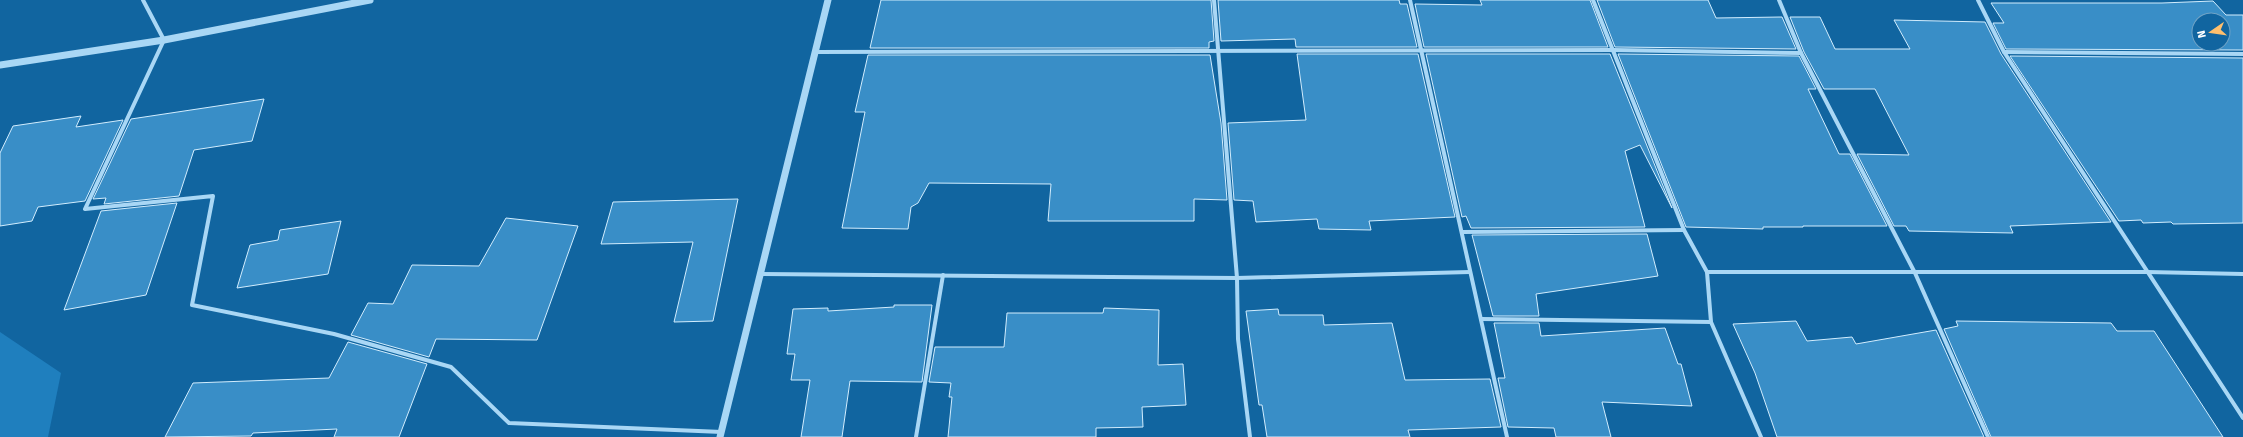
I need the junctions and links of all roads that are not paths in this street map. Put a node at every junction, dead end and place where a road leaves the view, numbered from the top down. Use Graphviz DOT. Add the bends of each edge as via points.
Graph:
graph roads {
  1 [pos="143,0"];
  2 [pos="370,0"];
  3 [pos="828,0"];
  4 [pos="1214,0"];
  5 [pos="1410,0"];
  6 [pos="1593,0"];
  7 [pos="1779,0"];
  8 [pos="1978,0"];
  9 [pos="164,40"];
  10 [pos="1421,50"];
  11 [pos="1613,50"];
  12 [pos="815,52"];
  13 [pos="1219,52"];
  14 [pos="2004,52"];
  15 [pos="1801,53"];
  16 [pos="2243,54"];
  17 [pos="0,65"];
  18 [pos="1684,230"];
  19 [pos="1462,232"];
  20 [pos="1470,272"];
  21 [pos="1707,272"];
  22 [pos="2147,272"];
  23 [pos="1915,273"];
  24 [pos="761,274"];
  25 [pos="2243,274"];
  26 [pos="943,275"];
  27 [pos="1237,278"];
  28 [pos="1481,319"];
  29 [pos="1712,322"];
  30 [pos="2243,418"];
  31 [pos="721,434"];
  32 [pos="916,437"];
  33 [pos="1250,437"];
  34 [pos="1507,437"];
  35 [pos="1761,437"];
  36 [pos="1988,437"];
  1 -- 9 [label="street"];
  2 -- 9 [label="street"];
  3 -- 12 [label="street"];
  4 -- 13 [label="street"];
  5 -- 10 [label="street"];
  6 -- 11 [label="street"];
  7 -- 15 [label="street"];
  8 -- 14 [label="street"];
  9 -- 17 [label="street"];
  9 -- 31 [label="street" via="85,209 213,196 192,305 334,334 451,367 509,423"];
  10 -- 11 [label="street"];
  10 -- 13 [label="street"];
  10 -- 19 [label="street"];
  11 -- 15 [label="street"];
  11 -- 18 [label="street"];
  12 -- 13 [label="street"];
  12 -- 24 [label="street"];
  13 -- 27 [label="street"];
  14 -- 16 [label="street"];
  14 -- 22 [label="street"];
  15 -- 23 [label="street"];
  18 -- 19 [label="street"];
  18 -- 21 [label="street"];
  19 -- 20 [label="street"];
  20 -- 27 [label="street"];
  20 -- 28 [label="street"];
  21 -- 23 [label="street"];
  21 -- 29 [label="street"];
  22 -- 23 [label="street"];
  22 -- 25 [label="street"];
  22 -- 30 [label="street"];
  23 -- 36 [label="street"];
  24 -- 26 [label="street"];
  24 -- 31 [label="street"];
  26 -- 27 [label="street"];
  26 -- 32 [label="street"];
  27 -- 33 [label="street" via="1238,339"];
  28 -- 29 [label="street"];
  28 -- 34 [label="street"];
  29 -- 35 [label="street"];
}
